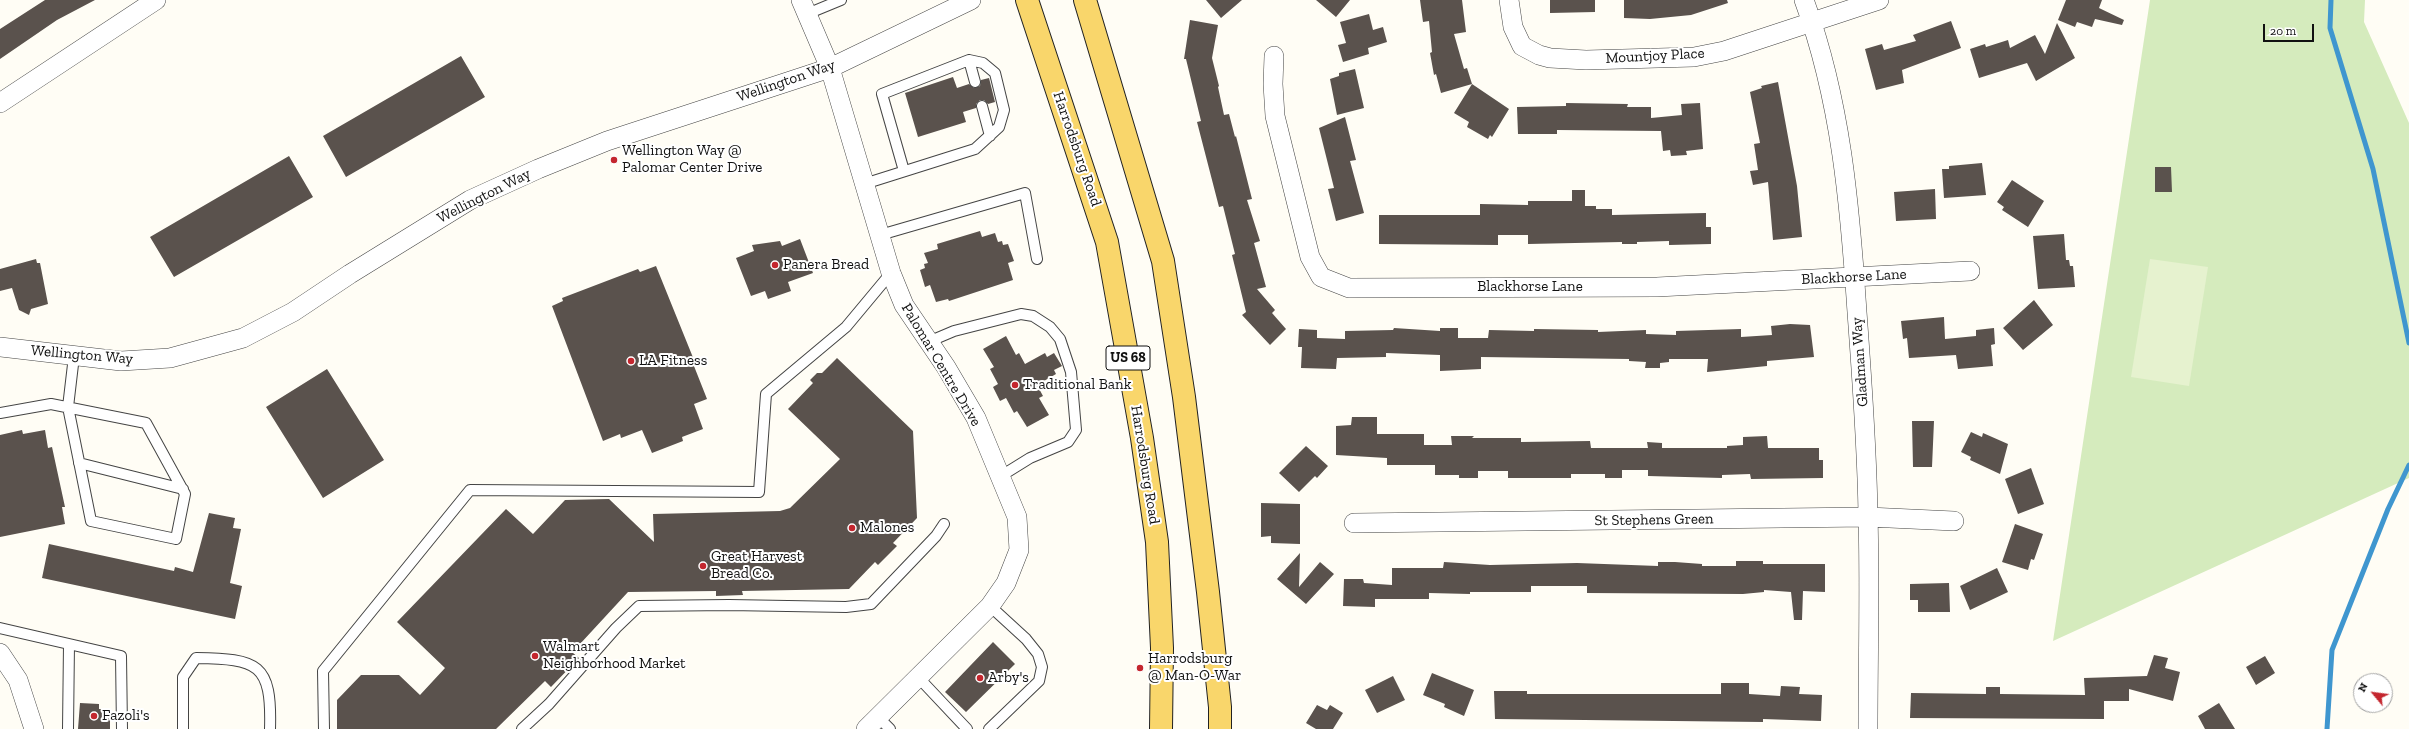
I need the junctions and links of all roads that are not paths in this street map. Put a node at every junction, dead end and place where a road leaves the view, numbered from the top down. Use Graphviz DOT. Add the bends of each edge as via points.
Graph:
graph roads {
  1 [pos="156,0"];
  2 [pos="841,0"];
  3 [pos="971,0"];
  4 [pos="1027,0"];
  5 [pos="1085,0"];
  6 [pos="1509,0"];
  7 [pos="1804,0"];
  8 [pos="1879,0"];
  9 [pos="804,7"];
  10 [pos="1812,23"];
  11 [pos="1274,56"];
  12 [pos="969,60"];
  13 [pos="830,68"];
  14 [pos="975,82"];
  15 [pos="0,103"];
  16 [pos="982,106"];
  17 [pos="990,136"];
  18 [pos="904,171"];
  19 [pos="864,184"];
  20 [pos="880,235"];
  21 [pos="1037,259"];
  22 [pos="1970,271"];
  23 [pos="891,273"];
  24 [pos="1854,277"];
  25 [pos="928,342"];
  26 [pos="0,347"];
  27 [pos="74,356"];
  28 [pos="68,408"];
  29 [pos="0,413"];
  30 [pos="79,463"];
  31 [pos="1001,476"];
  32 [pos="183,489"];
  33 [pos="1868,517"];
  34 [pos="1954,521"];
  35 [pos="1354,523"];
  36 [pos="944,524"];
  37 [pos="990,606"];
  38 [pos="0,628"];
  39 [pos="68,644"];
  40 [pos="0,653"];
  41 [pos="918,677"];
  42 [pos="878,725"];
  43 [pos="34,729"];
  44 [pos="68,729"];
  45 [pos="122,729"];
  46 [pos="183,729"];
  47 [pos="270,729"];
  48 [pos="324,729"];
  49 [pos="522,729"];
  50 [pos="967,729"];
  51 [pos="989,729"];
  52 [pos="1161,729"];
  53 [pos="1220,729"];
  54 [pos="1868,729"];
  1 -- 15 [label="street"];
  2 -- 9 [label="lane"];
  3 -- 13 [label="street, Wellington Way"];
  4 -- 52 [label="main road, Harrodsburg Road / US 68" via="1107,242 1142,438 1157,542 1162,648"];
  5 -- 53 [label="main road" via="1163,262 1184,397 1206,577 1220,707"];
  6 -- 10 [label="street, Mountjoy Place" via="1513,27 1522,46 1550,58 1694,57 1724,51"];
  7 -- 10 [label="street, Gladman Way"];
  8 -- 10 [label="street, Mountjoy Place"];
  9 -- 13 [label="street, Palomar Centre Drive"];
  10 -- 24 [label="street, Gladman Way" via="1834,106 1842,150"];
  11 -- 24 [label="street, Blackhorse Lane" via="1275,116 1308,250 1321,278 1332,283 1349,288 1657,287"];
  12 -- 14 [label="lane"];
  12 -- 17 [label="lane" via="983,63 995,73 1004,110 999,127"];
  12 -- 18 [label="lane" via="882,94"];
  13 -- 19 [label="street, Palomar Centre Drive"];
  13 -- 27 [label="street, Wellington Way" via="607,141 490,190 407,238 293,312 243,338 170,358 121,361"];
  16 -- 17 [label="lane"];
  17 -- 18 [label="lane" via="975,149"];
  18 -- 19 [label="lane"];
  19 -- 20 [label="street, Palomar Centre Drive"];
  20 -- 21 [label="lane" via="1025,193"];
  20 -- 23 [label="street, Palomar Centre Drive"];
  22 -- 24 [label="street, Blackhorse Lane"];
  23 -- 25 [label="street, Palomar Centre Drive" via="904,305"];
  23 -- 48 [label="lane" via="846,327 766,394 759,492 470,490 323,671"];
  24 -- 33 [label="street, Gladman Way" via="1865,423"];
  25 -- 31 [label="street, Palomar Centre Drive" via="963,395"];
  25 -- 31 [label="lane" via="954,331 1021,314 1050,327 1060,339 1071,372 1076,430 1068,442 1030,458"];
  26 -- 27 [label="street, Wellington Way"];
  27 -- 28 [label="lane"];
  28 -- 29 [label="lane" via="51,404"];
  28 -- 30 [label="lane"];
  28 -- 32 [label="lane" via="146,423"];
  30 -- 32 [label="lane"];
  30 -- 32 [label="lane" via="91,521 176,539 185,494"];
  31 -- 37 [label="street, Palomar Centre Drive" via="1017,517 1019,550 1006,583"];
  33 -- 34 [label="street, St Stephens Green"];
  33 -- 35 [label="street, St Stephens Green"];
  33 -- 54 [label="street, Gladman Way"];
  36 -- 49 [label="lane" via="936,536 871,604 846,607 639,606 616,628 559,694"];
  37 -- 41 [label="street, Palomar Centre Drive"];
  37 -- 51 [label="lane" via="1026,639 1038,654 1042,667 1039,680"];
  38 -- 39 [label="lane"];
  39 -- 44 [label="lane"];
  39 -- 45 [label="lane" via="121,656"];
  40 -- 43 [label="street" via="18,680"];
  41 -- 42 [label="street, Palomar Centre Drive"];
  41 -- 50 [label="lane"];
  46 -- 47 [label="lane" via="183,677 196,658 223,658 248,663 259,669 267,681 271,701"];
}
